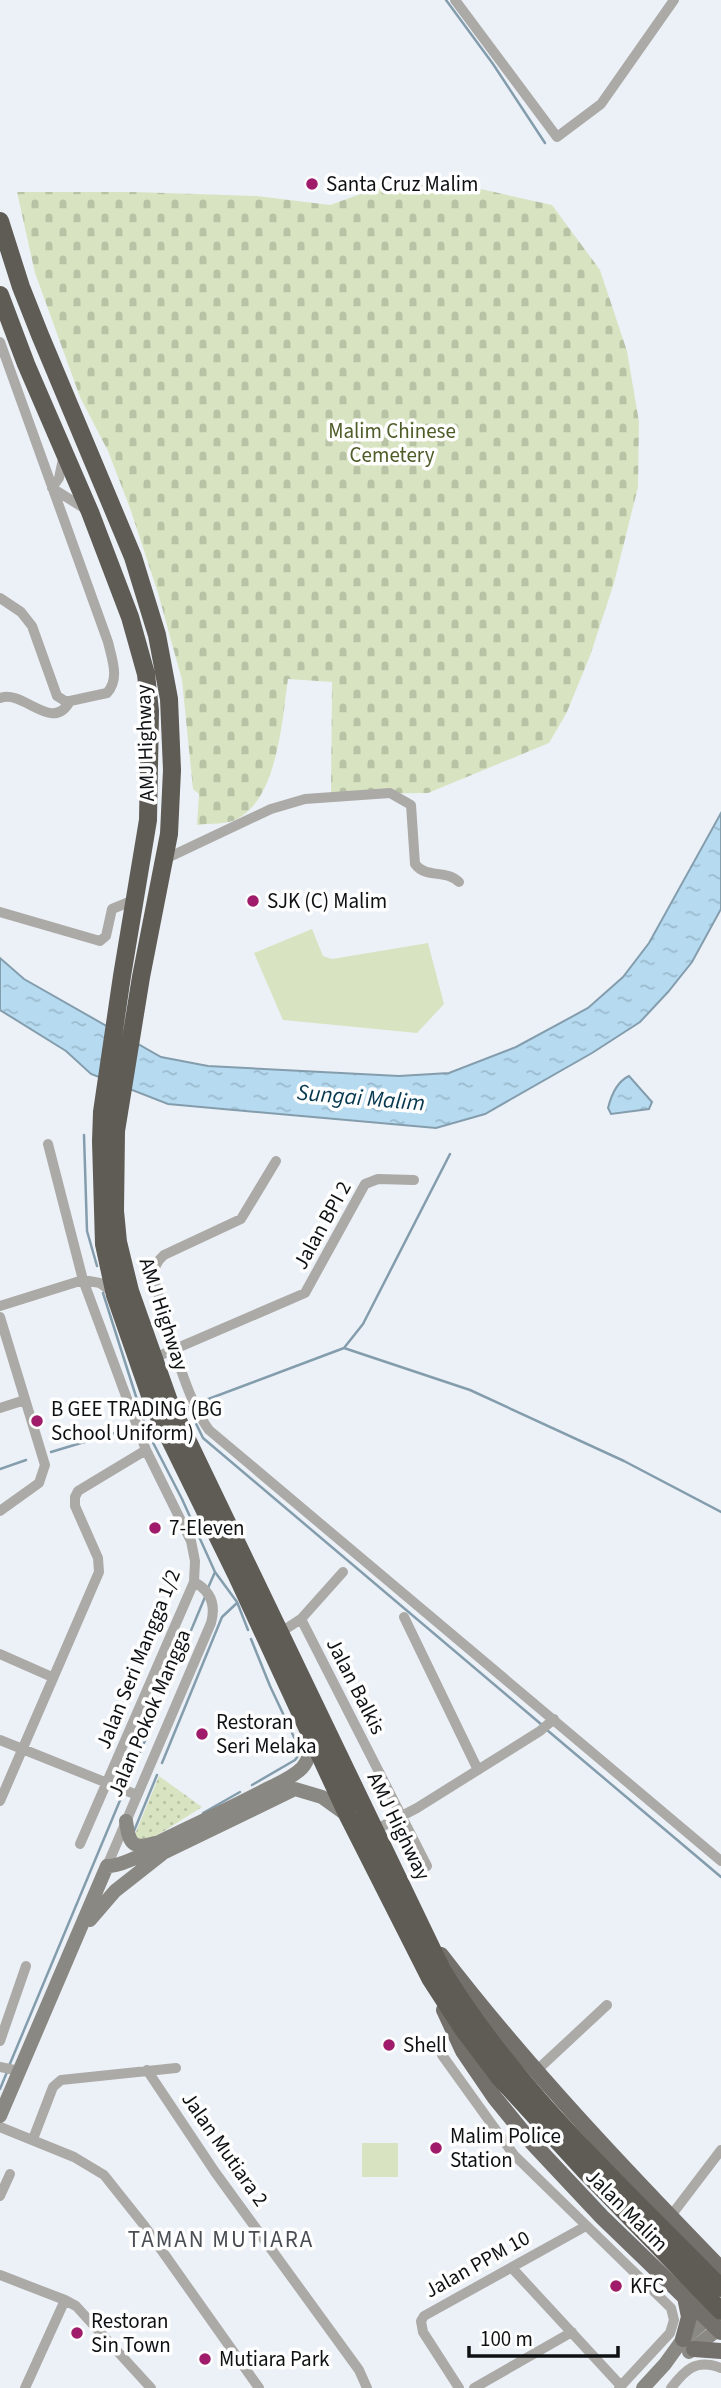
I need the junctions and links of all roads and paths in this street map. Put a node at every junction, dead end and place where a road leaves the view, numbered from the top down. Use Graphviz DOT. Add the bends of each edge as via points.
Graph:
graph roads {
  1 [pos="455,0"];
  2 [pos="674,0"];
  3 [pos="0,221"];
  4 [pos="0,295"];
  5 [pos="0,342"];
  6 [pos="10,368"];
  7 [pos="0,374"];
  8 [pos="63,450"];
  9 [pos="52,488"];
  10 [pos="90,512"];
  11 [pos="0,598"];
  12 [pos="0,698"];
  13 [pos="70,701"];
  14 [pos="163,860"];
  15 [pos="459,882"];
  16 [pos="134,900"];
  17 [pos="0,912"];
  18 [pos="110,1112"];
  19 [pos="48,1144"];
  20 [pos="276,1161"];
  21 [pos="414,1180"];
  22 [pos="107,1259"];
  23 [pos="83,1280"];
  24 [pos="118,1305"];
  25 [pos="0,1306"];
  26 [pos="0,1317"];
  27 [pos="175,1348"];
  28 [pos="154,1358"];
  29 [pos="25,1400"];
  30 [pos="0,1408"];
  31 [pos="146,1450"];
  32 [pos="0,1511"];
  33 [pos="343,1572"];
  34 [pos="194,1581"];
  35 [pos="404,1617"];
  36 [pos="301,1619"];
  37 [pos="281,1632"];
  38 [pos="0,1654"];
  39 [pos="52,1676"];
  40 [pos="547,1725"];
  41 [pos="310,1736"];
  42 [pos="0,1740"];
  43 [pos="23,1749"];
  44 [pos="478,1770"];
  45 [pos="107,1784"];
  46 [pos="133,1794"];
  47 [pos="0,1801"];
  48 [pos="348,1816"];
  49 [pos="400,1816"];
  50 [pos="126,1821"];
  51 [pos="375,1830"];
  52 [pos="80,1844"];
  53 [pos="160,1848"];
  54 [pos="721,1861"];
  55 [pos="107,1866"];
  56 [pos="427,1866"];
  57 [pos="427,1937"];
  58 [pos="71,1948"];
  59 [pos="26,1966"];
  60 [pos="425,1969"];
  61 [pos="607,2005"];
  62 [pos="0,2040"];
  63 [pos="442,2055"];
  64 [pos="176,2068"];
  65 [pos="8,2069"];
  66 [pos="147,2070"];
  67 [pos="535,2072"];
  68 [pos="507,2075"];
  69 [pos="0,2116"];
  70 [pos="0,2127"];
  71 [pos="33,2139"];
  72 [pos="721,2150"];
  73 [pos="10,2174"];
  74 [pos="0,2196"];
  75 [pos="670,2217"];
  76 [pos="586,2226"];
  77 [pos="719,2266"];
  78 [pos="512,2268"];
  79 [pos="0,2275"];
  80 [pos="721,2288"];
  81 [pos="685,2297"];
  82 [pos="65,2300"];
  83 [pos="718,2321"];
  84 [pos="572,2332"];
  85 [pos="688,2344"];
  86 [pos="721,2351"];
  87 [pos="721,2368"];
  88 [pos="366,2384"];
  89 [pos="620,2387"];
  90 [pos="25,2388"];
  91 [pos="150,2388"];
  92 [pos="260,2388"];
  93 [pos="354,2388"];
  94 [pos="459,2388"];
  95 [pos="474,2388"];
  96 [pos="643,2388"];
  97 [pos="671,2388"];
  1 -- 2 [label="street" via="557,136 601,104"];
  3 -- 14 [label="highway, AMJ Highway" via="35,323 133,557 157,635 169,699 172,770"];
  4 -- 8 [label="highway, AMJ Highway"];
  5 -- 6 [label="street"];
  6 -- 7 [label="street"];
  6 -- 9 [label="street"];
  8 -- 9 [label="street" via="63,465"];
  8 -- 10 [label="highway, AMJ Highway"];
  9 -- 10 [label="street"];
  9 -- 13 [label="street" via="108,642 114,672 107,693"];
  10 -- 16 [label="highway, AMJ Highway" via="137,637 148,686 148,820"];
  11 -- 13 [label="street" via="32,625 57,696"];
  12 -- 13 [label="street" via="11,696 49,714 62,712"];
  14 -- 15 [label="street" via="285,804 325,796 390,793 411,806 415,864 426,873 447,874"];
  14 -- 18 [label="highway, AMJ Highway"];
  16 -- 17 [label="street" via="112,909 106,936 100,941"];
  16 -- 18 [label="highway, AMJ Highway"];
  18 -- 22 [label="highway, AMJ Highway" via="101,1174"];
  18 -- 28 [label="highway, AMJ Highway" via="118,1242"];
  19 -- 23 [label="street, Jalan Seri Mangga 1/2"];
  20 -- 27 [label="street" via="241,1219 158,1261 153,1276"];
  21 -- 27 [label="street, Jalan BPI 2" via="378,1178 365,1184 305,1293"];
  22 -- 23 [label="street"];
  22 -- 24 [label="highway, AMJ Highway"];
  23 -- 24 [label="street" via="106,1286"];
  23 -- 25 [label="street"];
  23 -- 31 [label="street, Jalan Seri Mangga 1/2"];
  24 -- 41 [label="highway, AMJ Highway" via="155,1407"];
  26 -- 29 [label="street"];
  27 -- 28 [label="street, Jalan BPI 2"];
  27 -- 40 [label="street" via="196,1409 209,1430"];
  28 -- 37 [label="highway, AMJ Highway" via="170,1404"];
  29 -- 30 [label="street"];
  29 -- 32 [label="street" via="44,1471 38,1483"];
  31 -- 34 [label="street, Jalan Seri Mangga 1/2" via="191,1541"];
  31 -- 39 [label="street" via="75,1497 100,1565"];
  33 -- 36 [label="street"];
  34 -- 45 [label="street, Jalan Seri Mangga 1/2"];
  34 -- 46 [label="street, Jalan Pokok Mangga" via="213,1601 214,1613"];
  35 -- 44 [label="street"];
  36 -- 37 [label="street"];
  36 -- 49 [label="street, Jalan Balkis"];
  37 -- 51 [label="highway, AMJ Highway"];
  38 -- 39 [label="street"];
  39 -- 43 [label="street"];
  40 -- 44 [label="street"];
  40 -- 54 [label="street"];
  41 -- 48 [label="highway, AMJ Highway"];
  41 -- 53 [label="street" via="306,1762 296,1773"];
  42 -- 43 [label="street"];
  43 -- 45 [label="street"];
  43 -- 47 [label="street"];
  44 -- 49 [label="street"];
  45 -- 46 [label="street"];
  45 -- 52 [label="street, Jalan Seri Mangga 1/2"];
  46 -- 50 [label="street, Jalan Pokok Mangga"];
  48 -- 53 [label="street" via="322,1797 295,1789"];
  48 -- 60 [label="highway, AMJ Highway"];
  49 -- 51 [label="street"];
  49 -- 56 [label="street, Jalan Balkis"];
  50 -- 53 [label="street" via="133,1844"];
  50 -- 55 [label="street, Jalan Pokok Mangga"];
  51 -- 57 [label="highway, AMJ Highway"];
  53 -- 55 [label="street" via="148,1849 147,1854 124,1864"];
  53 -- 58 [label="street" via="96,1911"];
  55 -- 58 [label="street, Jalan Pokok Mangga"];
  57 -- 67 [label="main road, Jalan Malim"];
  57 -- 68 [label="highway, AMJ Highway"];
  58 -- 65 [label="street, Jalan Pokok Mangga"];
  59 -- 62 [label="street"];
  60 -- 68 [label="highway, AMJ Highway" via="463,2029"];
  60 -- 81 [label="main road, Jalan Malim" via="463,2052 511,2118 602,2217"];
  61 -- 67 [label="street"];
  63 -- 76 [label="street" via="514,2155"];
  64 -- 66 [label="street"];
  65 -- 69 [label="street, Jalan Pokok Mangga"];
  66 -- 71 [label="street" via="61,2080 53,2087"];
  66 -- 88 [label="street, Jalan Mutiara 2"];
  67 -- 75 [label="main road, Jalan Malim"];
  68 -- 80 [label="highway, AMJ Highway" via="558,2120"];
  68 -- 83 [label="highway, AMJ Highway, bridge"];
  70 -- 71 [label="street"];
  71 -- 92 [label="street" via="104,2175"];
  72 -- 75 [label="street"];
  73 -- 74 [label="street"];
  75 -- 77 [label="main road, Jalan Malim"];
  76 -- 78 [label="street, Jalan PPM 10"];
  76 -- 89 [label="street" via="673,2313 670,2333"];
  78 -- 84 [label="street"];
  78 -- 94 [label="street, Jalan PPM 10" via="421,2321 423,2332"];
  79 -- 82 [label="street"];
  81 -- 83 [label="main road, Jalan Malim"];
  81 -- 85 [label="main road"];
  82 -- 90 [label="street"];
  82 -- 91 [label="street" via="76,2306"];
  83 -- 85 [label="street"];
  84 -- 89 [label="street"];
  84 -- 95 [label="street"];
  85 -- 86 [label="main road"];
  85 -- 96 [label="street"];
  87 -- 97 [label="street" via="703,2364 685,2370"];
  88 -- 93 [label="street"];
}
